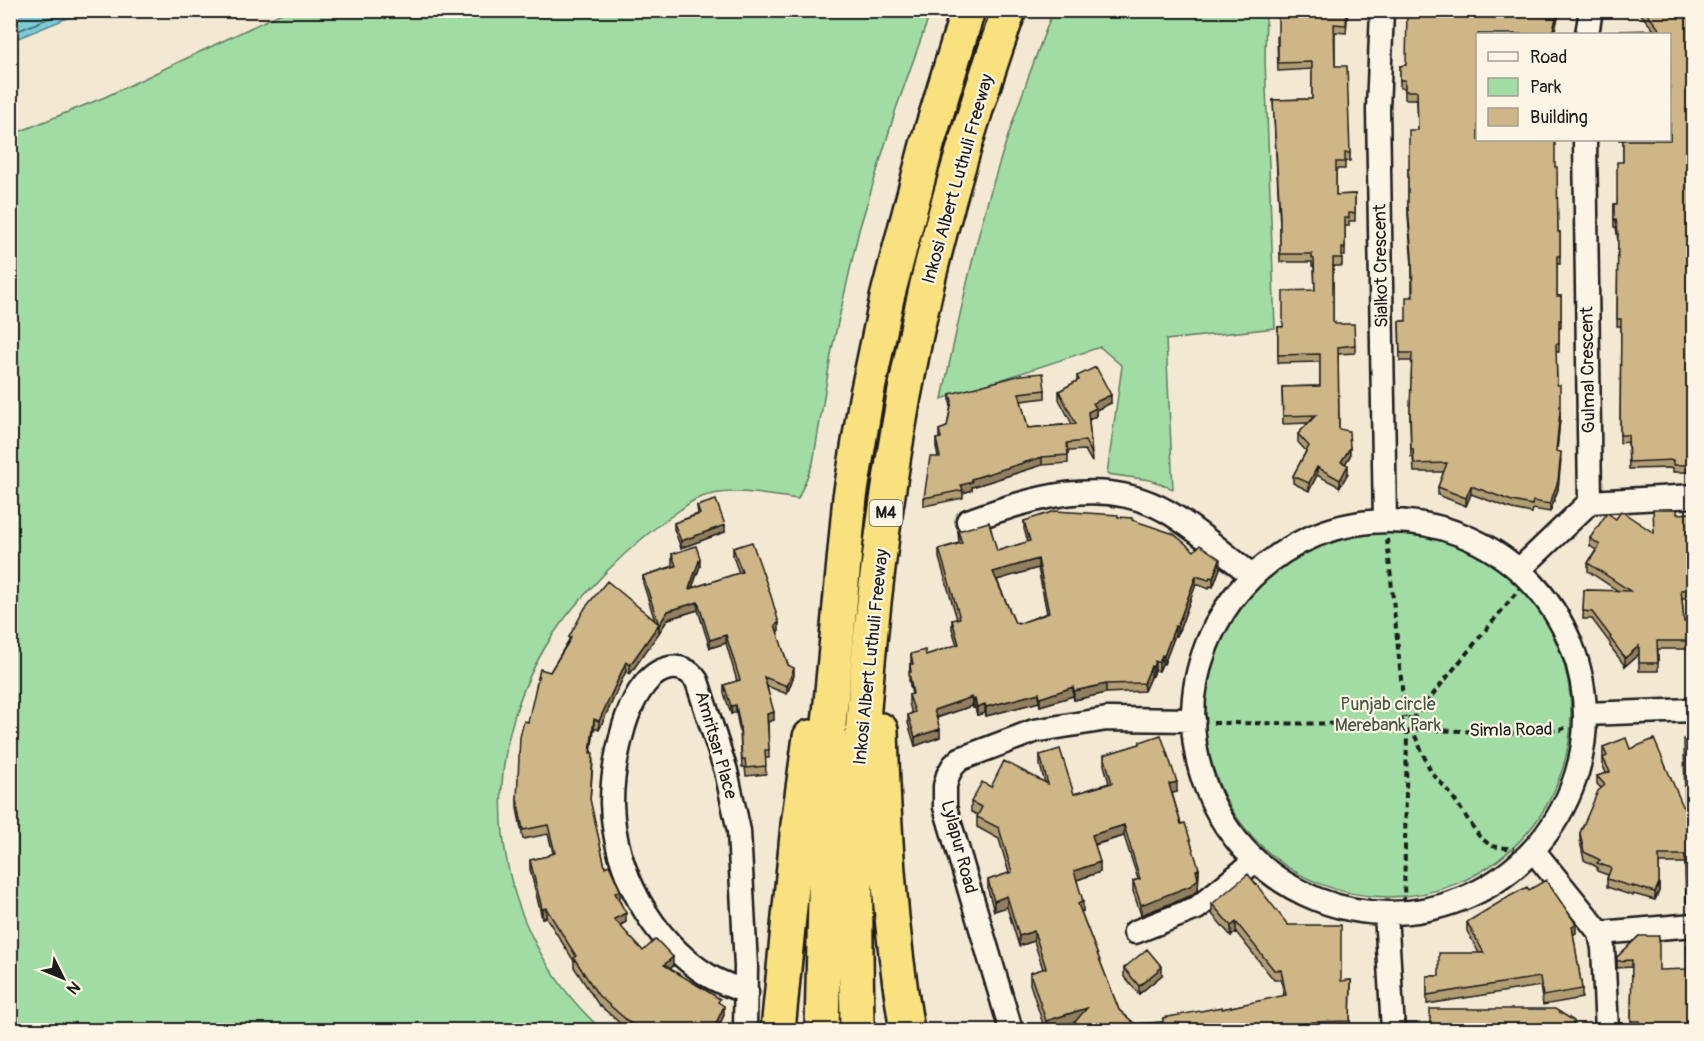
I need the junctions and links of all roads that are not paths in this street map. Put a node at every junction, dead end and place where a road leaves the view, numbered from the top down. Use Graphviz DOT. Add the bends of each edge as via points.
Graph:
graph roads {
  1 [pos="968,10"];
  2 [pos="1009,10"];
  3 [pos="1382,10"];
  4 [pos="1591,10"];
  5 [pos="1587,33"];
  6 [pos="1586,141"];
  7 [pos="1694,496"];
  8 [pos="850,497"];
  9 [pos="1590,502"];
  10 [pos="968,520"];
  11 [pos="1385,521"];
  12 [pos="1520,569"];
  13 [pos="1253,576"];
  14 [pos="871,627"];
  15 [pos="1694,710"];
  16 [pos="1579,719"];
  17 [pos="1194,720"];
  18 [pos="1533,849"];
  19 [pos="1255,861"];
  20 [pos="1395,913"];
  21 [pos="1694,925"];
  22 [pos="1135,932"];
  23 [pos="1600,933"];
  24 [pos="747,992"];
  25 [pos="745,1030"];
  26 [pos="778,1030"];
  27 [pos="822,1030"];
  28 [pos="857,1030"];
  29 [pos="907,1030"];
  30 [pos="1011,1030"];
  31 [pos="1393,1030"];
  32 [pos="1607,1030"];
  1 -- 8 [label="highway, Inkosi Albert Luthuli Freeway / M4" via="887,298"];
  2 -- 14 [label="highway, Inkosi Albert Luthuli Freeway / M4" via="961,158 929,279 894,456"];
  3 -- 11 [label="street, Sialkot Crescent" via="1378,109"];
  4 -- 5 [label="street"];
  6 -- 9 [label="street, Gulmal Crescent"];
  7 -- 9 [label="street"];
  8 -- 26 [label="highway" via="819,668"];
  8 -- 27 [label="highway, Inkosi Albert Luthuli Freeway / M4" via="829,724"];
  9 -- 12 [label="street"];
  10 -- 13 [label="street" via="1069,492 1121,494 1168,512"];
  11 -- 12 [label="street" via="1444,528 1472,539"];
  11 -- 13 [label="street" via="1328,531 1301,542 1276,556"];
  12 -- 16 [label="street" via="1545,598 1568,636 1583,687"];
  13 -- 17 [label="street" via="1230,603 1211,635 1199,670"];
  14 -- 28 [label="highway, Inkosi Albert Luthuli Freeway / M4" via="859,782"];
  14 -- 29 [label="highway" via="881,706 884,810 896,964"];
  15 -- 16 [label="street"];
  16 -- 18 [label="street" via="1583,744 1573,782 1566,801"];
  17 -- 19 [label="street" via="1204,785 1229,832"];
  17 -- 30 [label="street, Lylapur Road" via="1107,719 1034,731 969,755 953,766 945,786 945,807"];
  18 -- 20 [label="street" via="1511,870 1461,899"];
  18 -- 23 [label="street"];
  19 -- 20 [label="street" via="1311,897 1336,906"];
  19 -- 22 [label="street" via="1197,908"];
  20 -- 31 [label="street"];
  21 -- 23 [label="street"];
  23 -- 32 [label="street"];
  24 -- 24 [label="street, Amritsar Place" via="739,831 726,771 698,681 682,668 669,668 645,685 626,722 613,785 617,842 637,896 660,932 711,978"];
  24 -- 25 [label="street, Amritsar Place"];
}
